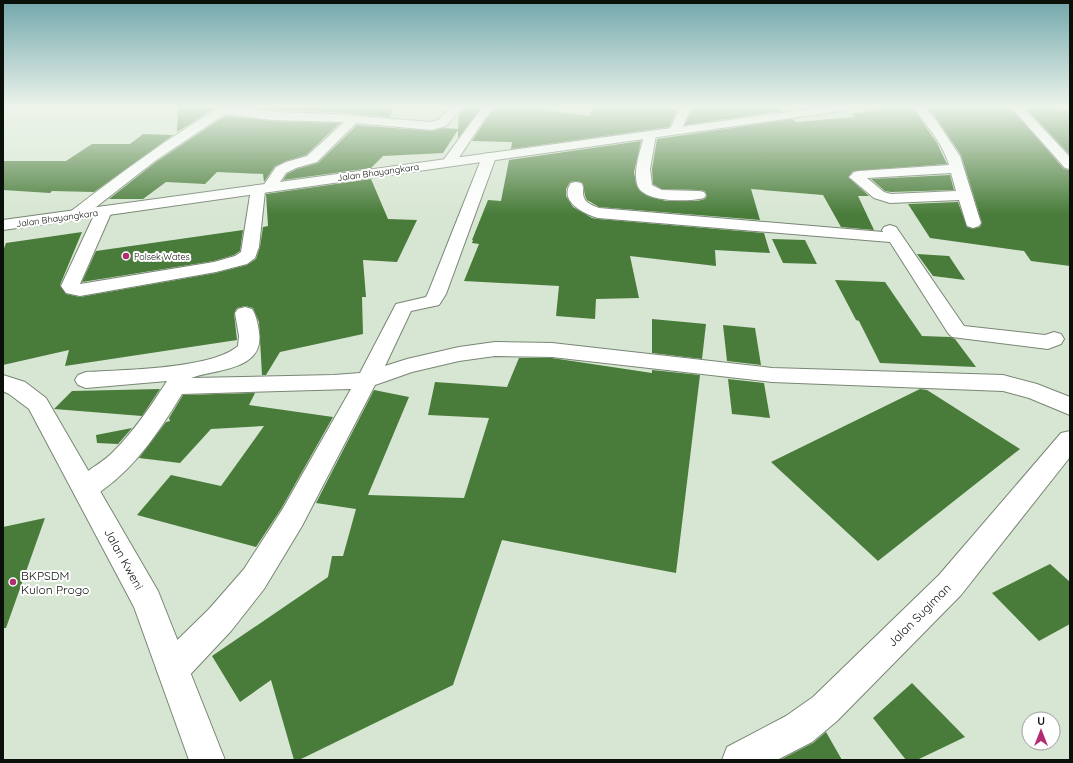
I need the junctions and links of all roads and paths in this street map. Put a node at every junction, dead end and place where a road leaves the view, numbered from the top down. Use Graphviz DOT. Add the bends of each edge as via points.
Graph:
graph roads {
  1 [pos="173,143"];
  2 [pos="329,143"];
  3 [pos="463,143"];
  4 [pos="594,143"];
  5 [pos="649,143"];
  6 [pos="944,143"];
  7 [pos="1049,143"];
  8 [pos="489,157"];
  9 [pos="449,162"];
  10 [pos="1070,165"];
  11 [pos="956,169"];
  12 [pos="576,186"];
  13 [pos="264,188"];
  14 [pos="699,195"];
  15 [pos="964,195"];
  16 [pos="104,211"];
  17 [pos="76,215"];
  18 [pos="973,223"];
  19 [pos="3,225"];
  20 [pos="245,313"];
  21 [pos="1054,339"];
  22 [pos="180,378"];
  23 [pos="86,380"];
  24 [pos="367,380"];
  25 [pos="3,383"];
  26 [pos="1070,407"];
  27 [pos="1070,440"];
  28 [pos="85,488"];
  29 [pos="173,668"];
  30 [pos="207,760"];
  31 [pos="740,760"];
  1 -- 17 [label="street" via="134,168"];
  2 -- 13 [label="street" via="312,159 281,170"];
  3 -- 9 [label="street"];
  4 -- 8 [label="street, Jalan Bhayangkara"];
  5 -- 14 [label="street" via="643,173 645,187 656,194"];
  6 -- 11 [label="street" via="953,156"];
  7 -- 10 [label="street"];
  8 -- 9 [label="street, Jalan Bhayangkara"];
  8 -- 24 [label="street" via="437,294 432,301 403,308"];
  9 -- 13 [label="street, Jalan Bhayangkara"];
  11 -- 15 [label="street"];
  11 -- 15 [label="street" via="856,177 879,195 890,199"];
  12 -- 21 [label="street" via="575,191 582,207 598,213 893,234 959,332 1048,342"];
  13 -- 16 [label="street, Jalan Bhayangkara"];
  13 -- 16 [label="street" via="253,221 252,247 249,254 241,260 137,281 73,289 70,286"];
  15 -- 18 [label="street"];
  16 -- 17 [label="street, Jalan Bhayangkara"];
  17 -- 19 [label="street, Jalan Bhayangkara"];
  20 -- 22 [label="street" via="250,340 248,349 235,359"];
  22 -- 23 [label="street" via="147,376"];
  22 -- 24 [label="street" via="334,383"];
  22 -- 28 [label="street" via="144,432 123,458"];
  24 -- 26 [label="street" via="407,366 459,354 495,349 538,349 772,375 1003,383 1042,393"];
  24 -- 29 [label="street" via="292,518 254,579 220,620"];
  25 -- 28 [label="street, Jalan Kweni" via="17,388 38,404"];
  27 -- 31 [label="street, Jalan Sugiman" via="950,585 825,708 799,729"];
  28 -- 29 [label="street, Jalan Kweni" via="146,601"];
  29 -- 30 [label="street, Jalan Kweni"];
}
